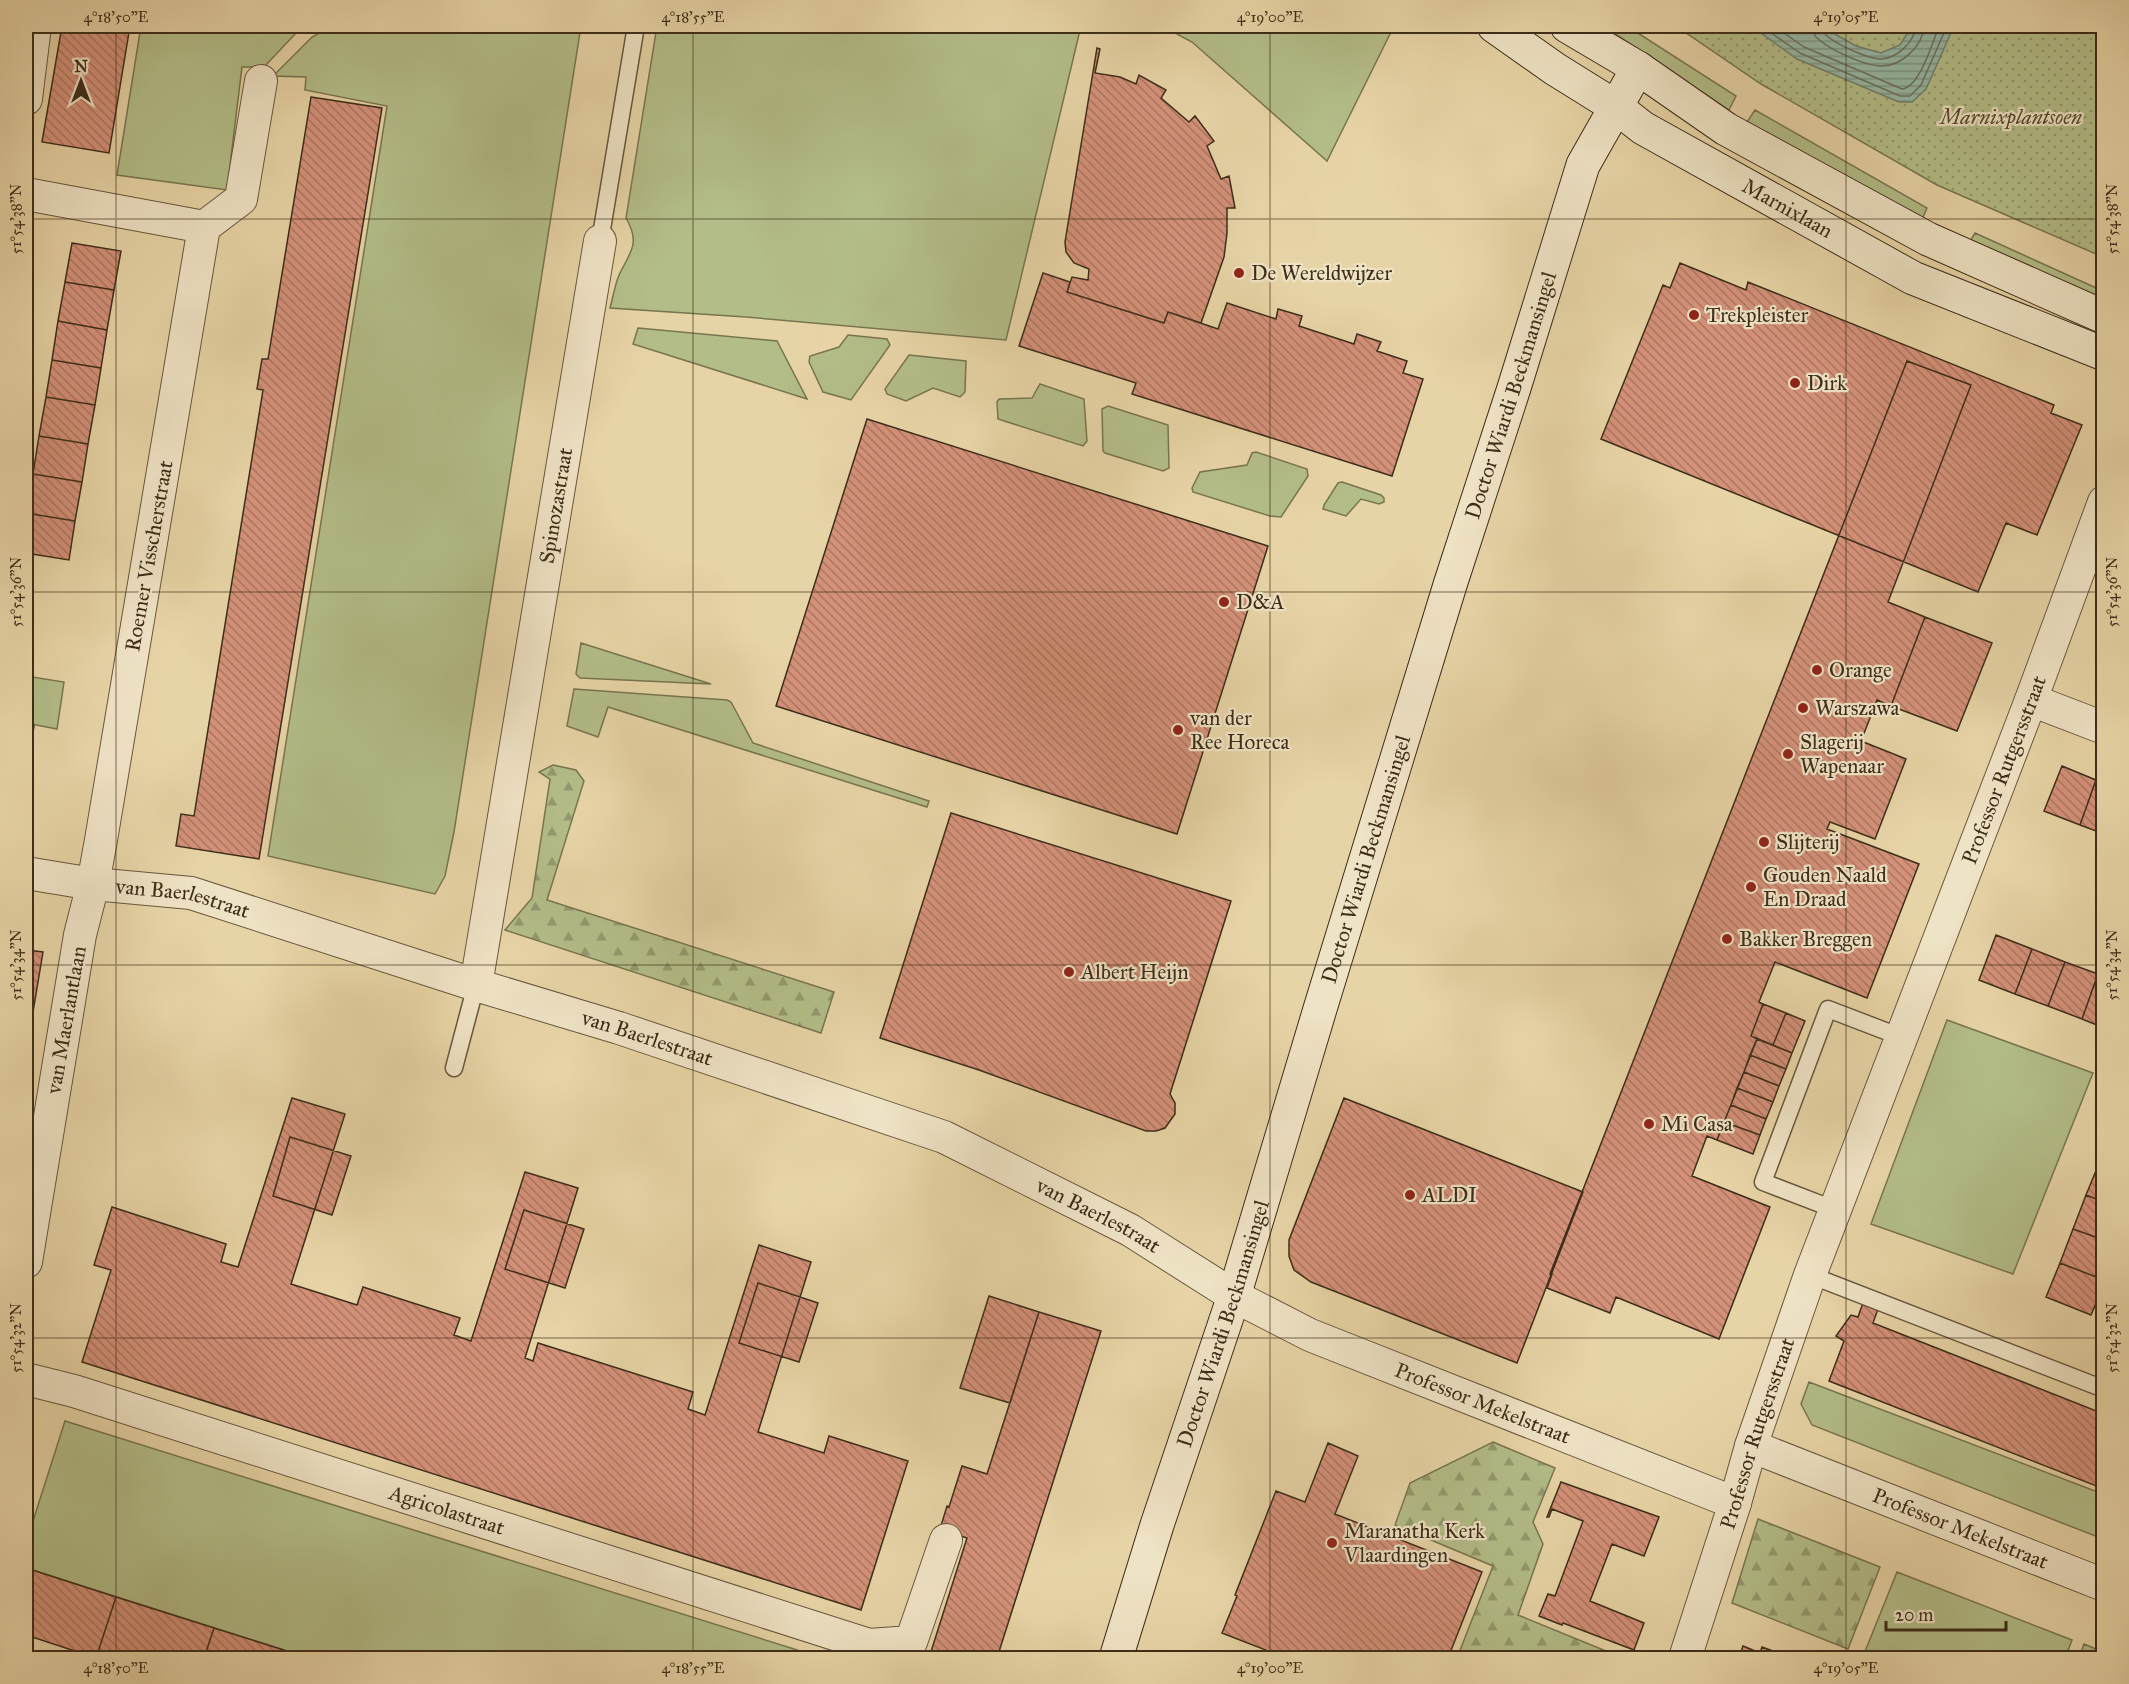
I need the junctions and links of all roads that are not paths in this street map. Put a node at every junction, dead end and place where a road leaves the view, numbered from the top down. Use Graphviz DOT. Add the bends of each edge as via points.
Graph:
graph roads {
  1 [pos="35,26"];
  2 [pos="636,26"];
  3 [pos="1494,26"];
  4 [pos="1567,26"];
  5 [pos="1638,68"];
  6 [pos="261,81"];
  7 [pos="26,99"];
  8 [pos="1616,107"];
  9 [pos="26,194"];
  10 [pos="204,227"];
  11 [pos="600,241"];
  12 [pos="2103,317"];
  13 [pos="2103,354"];
  14 [pos="2103,502"];
  15 [pos="2031,700"];
  16 [pos="2103,728"];
  17 [pos="26,873"];
  18 [pos="93,884"];
  19 [pos="476,985"];
  20 [pos="1901,1037"];
  21 [pos="454,1068"];
  22 [pos="1836,1210"];
  23 [pos="26,1262"];
  24 [pos="1810,1275"];
  25 [pos="1234,1296"];
  26 [pos="26,1379"];
  27 [pos="2103,1389"];
  28 [pos="1750,1446"];
  29 [pos="1735,1503"];
  30 [pos="945,1540"];
  31 [pos="2103,1585"];
  32 [pos="866,1652"];
  33 [pos="1116,1659"];
  34 [pos="1685,1659"];
  1 -- 7 [label="street"];
  2 -- 11 [label="lane, Spinozastraat"];
  3 -- 8 [label="street, Marnixlaan"];
  4 -- 5 [label="street, Marnixlaan"];
  5 -- 8 [label="street, Doctor Wiardi Beckmansingel"];
  5 -- 12 [label="street, Marnixlaan" via="1726,129 1928,238"];
  6 -- 10 [label="street" via="241,199"];
  8 -- 13 [label="street, Marnixlaan" via="1643,128 1913,278"];
  8 -- 25 [label="street, Doctor Wiardi Beckmansingel" via="1583,165 1446,596"];
  9 -- 10 [label="street"];
  10 -- 18 [label="street, Roemer Visscherstraat"];
  11 -- 19 [label="street, Spinozastraat"];
  14 -- 15 [label="street, Professor Rutgersstraat"];
  15 -- 16 [label="street"];
  15 -- 20 [label="street, Professor Rutgersstraat"];
  17 -- 18 [label="street, van Baerlestraat"];
  18 -- 19 [label="street, van Baerlestraat" via="191,893"];
  18 -- 23 [label="street, van Maerlantlaan" via="80,935"];
  19 -- 21 [label="lane"];
  19 -- 25 [label="street, van Baerlestraat" via="619,1028 944,1137 1130,1230"];
  20 -- 22 [label="street, Professor Rutgersstraat"];
  20 -- 22 [label="lane" via="1828,1009 1763,1182"];
  22 -- 24 [label="street, Professor Rutgersstraat"];
  24 -- 27 [label="lane"];
  24 -- 28 [label="street, Professor Rutgersstraat"];
  25 -- 29 [label="street, Professor Mekelstraat" via="1310,1335"];
  25 -- 33 [label="street, Doctor Wiardi Beckmansingel"];
  26 -- 32 [label="street, Agricolastraat" via="74,1391"];
  28 -- 29 [label="street, Professor Rutgersstraat"];
  28 -- 31 [label="street, Professor Mekelstraat"];
  29 -- 34 [label="street, Professor Rutgersstraat"];
  30 -- 32 [label="street, Agricolastraat" via="911,1641"];
}
